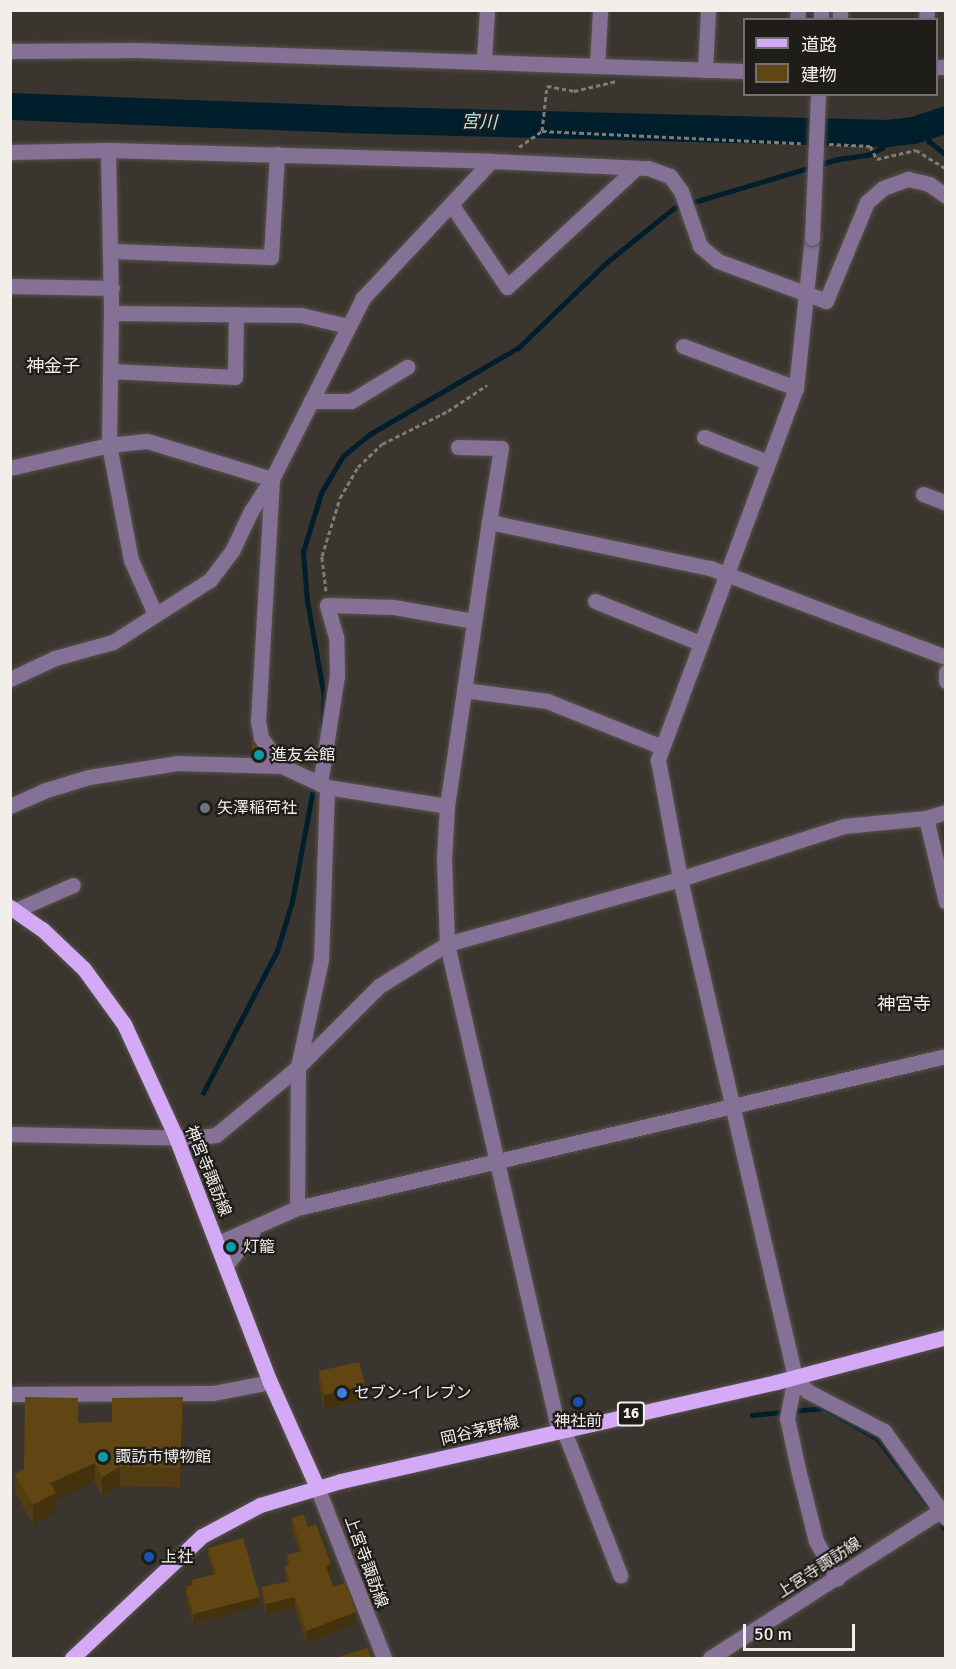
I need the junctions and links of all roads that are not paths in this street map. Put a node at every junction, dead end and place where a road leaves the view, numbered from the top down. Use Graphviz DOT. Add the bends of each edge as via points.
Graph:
graph roads {
  1 [pos="487,10"];
  2 [pos="600,10"];
  3 [pos="708,10"];
  4 [pos="10,51"];
  5 [pos="484,60"];
  6 [pos="597,66"];
  7 [pos="705,70"];
  8 [pos="743,71"];
  9 [pos="818,96"];
  10 [pos="108,150"];
  11 [pos="10,152"];
  12 [pos="277,154"];
  13 [pos="491,161"];
  14 [pos="636,168"];
  15 [pos="945,196"];
  16 [pos="452,204"];
  17 [pos="112,251"];
  18 [pos="10,286"];
  19 [pos="112,288"];
  20 [pos="808,296"];
  21 [pos="111,313"];
  22 [pos="236,314"];
  23 [pos="348,326"];
  24 [pos="683,346"];
  25 [pos="407,367"];
  26 [pos="110,371"];
  27 [pos="796,388"];
  28 [pos="311,401"];
  29 [pos="704,437"];
  30 [pos="109,445"];
  31 [pos="458,447"];
  32 [pos="767,462"];
  33 [pos="10,468"];
  34 [pos="272,479"];
  35 [pos="923,494"];
  36 [pos="945,503"];
  37 [pos="489,522"];
  38 [pos="727,573"];
  39 [pos="595,601"];
  40 [pos="155,614"];
  41 [pos="473,621"];
  42 [pos="700,643"];
  43 [pos="945,657"];
  44 [pos="945,672"];
  45 [pos="10,679"];
  46 [pos="945,681"];
  47 [pos="464,690"];
  48 [pos="662,747"];
  49 [pos="282,766"];
  50 [pos="323,786"];
  51 [pos="10,806"];
  52 [pos="447,806"];
  53 [pos="945,812"];
  54 [pos="926,818"];
  55 [pos="680,879"];
  56 [pos="74,885"];
  57 [pos="945,902"];
  58 [pos="13,908"];
  59 [pos="447,944"];
  60 [pos="945,1056"];
  61 [pos="297,1066"];
  62 [pos="734,1107"];
  63 [pos="10,1134"];
  64 [pos="175,1135"];
  65 [pos="496,1161"];
  66 [pos="297,1208"];
  67 [pos="255,1229"];
  68 [pos="218,1243"];
  69 [pos="226,1265"];
  70 [pos="945,1337"];
  71 [pos="795,1377"];
  72 [pos="270,1382"];
  73 [pos="10,1394"];
  74 [pos="561,1431"];
  75 [pos="316,1487"];
  76 [pos="944,1512"];
  77 [pos="621,1575"];
  78 [pos="837,1578"];
  79 [pos="72,1659"];
  80 [pos="384,1659"];
  81 [pos="710,1659"];
  1 -- 5 [label="street"];
  2 -- 6 [label="street"];
  3 -- 7 [label="street"];
  4 -- 5 [label="street" via="135,50"];
  5 -- 6 [label="street"];
  6 -- 7 [label="street"];
  7 -- 8 [label="street"];
  9 -- 20 [label="street, bridge"];
  10 -- 11 [label="street"];
  10 -- 12 [label="street"];
  10 -- 17 [label="street"];
  12 -- 13 [label="street"];
  12 -- 17 [label="street" via="271,257"];
  13 -- 14 [label="street"];
  13 -- 16 [label="street"];
  14 -- 16 [label="street" via="507,287"];
  14 -- 20 [label="street" via="670,176 681,191 700,246 718,261"];
  15 -- 20 [label="street" via="929,184 908,179 883,188 867,202 826,301"];
  16 -- 23 [label="street" via="363,298"];
  17 -- 19 [label="street"];
  18 -- 19 [label="street"];
  19 -- 21 [label="street"];
  20 -- 27 [label="street"];
  21 -- 22 [label="street"];
  21 -- 26 [label="street"];
  22 -- 23 [label="street" via="301,315"];
  22 -- 26 [label="street" via="235,377"];
  23 -- 28 [label="street"];
  24 -- 27 [label="street"];
  25 -- 28 [label="street" via="351,401"];
  26 -- 30 [label="street"];
  27 -- 32 [label="street"];
  28 -- 34 [label="street"];
  29 -- 32 [label="street"];
  30 -- 33 [label="street"];
  30 -- 34 [label="street" via="147,441"];
  30 -- 40 [label="street" via="131,560"];
  31 -- 37 [label="street" via="501,448"];
  32 -- 38 [label="street"];
  34 -- 40 [label="street" via="232,551 210,580"];
  34 -- 49 [label="street" via="258,721 261,738"];
  35 -- 36 [label="street"];
  37 -- 38 [label="street"];
  37 -- 41 [label="street"];
  38 -- 42 [label="street"];
  38 -- 43 [label="street"];
  39 -- 42 [label="street"];
  40 -- 45 [label="street" via="113,642 55,658"];
  41 -- 47 [label="street"];
  41 -- 50 [label="street" via="393,607 327,604 336,638 337,676"];
  42 -- 48 [label="street"];
  44 -- 46 [label="street"];
  47 -- 48 [label="street" via="548,701"];
  47 -- 52 [label="street"];
  48 -- 55 [label="street" via="660,778"];
  49 -- 50 [label="street"];
  49 -- 51 [label="street" via="177,763 132,767 43,791"];
  50 -- 52 [label="street"];
  50 -- 61 [label="street" via="321,960"];
  52 -- 59 [label="street"];
  53 -- 54 [label="street"];
  54 -- 55 [label="street" via="844,826"];
  54 -- 57 [label="street"];
  55 -- 59 [label="street"];
  55 -- 62 [label="street"];
  56 -- 58 [label="street"];
  58 -- 64 [label="main road, 神宮寺諏訪線" via="42,929 100,986 124,1024"];
  59 -- 61 [label="street" via="379,986"];
  59 -- 65 [label="street"];
  60 -- 62 [label="street"];
  61 -- 64 [label="street" via="216,1135"];
  61 -- 66 [label="street"];
  62 -- 65 [label="street"];
  62 -- 71 [label="street"];
  63 -- 64 [label="street"];
  64 -- 68 [label="main road, 神宮寺諏訪線"];
  65 -- 66 [label="street"];
  65 -- 74 [label="street"];
  66 -- 67 [label="street"];
  67 -- 68 [label="street"];
  67 -- 69 [label="street"];
  68 -- 69 [label="main road, 神宮寺諏訪線"];
  69 -- 72 [label="main road, 神宮寺諏訪線"];
  70 -- 71 [label="main road, 岡谷茅野線 / 16"];
  71 -- 74 [label="main road, 岡谷茅野線 / 16"];
  71 -- 76 [label="street" via="807,1391 884,1431"];
  71 -- 78 [label="street" via="787,1418 816,1541"];
  72 -- 73 [label="street" via="213,1393"];
  72 -- 75 [label="main road, 神宮寺諏訪線"];
  74 -- 75 [label="main road, 岡谷茅野線 / 16"];
  74 -- 77 [label="street"];
  75 -- 79 [label="main road, 岡谷茅野線 / 16" via="242,1513 201,1536"];
  75 -- 80 [label="street, 上宮寺諏訪線"];
  76 -- 78 [label="street, 上宮寺諏訪線"];
  78 -- 81 [label="street, 上宮寺諏訪線"];
}
